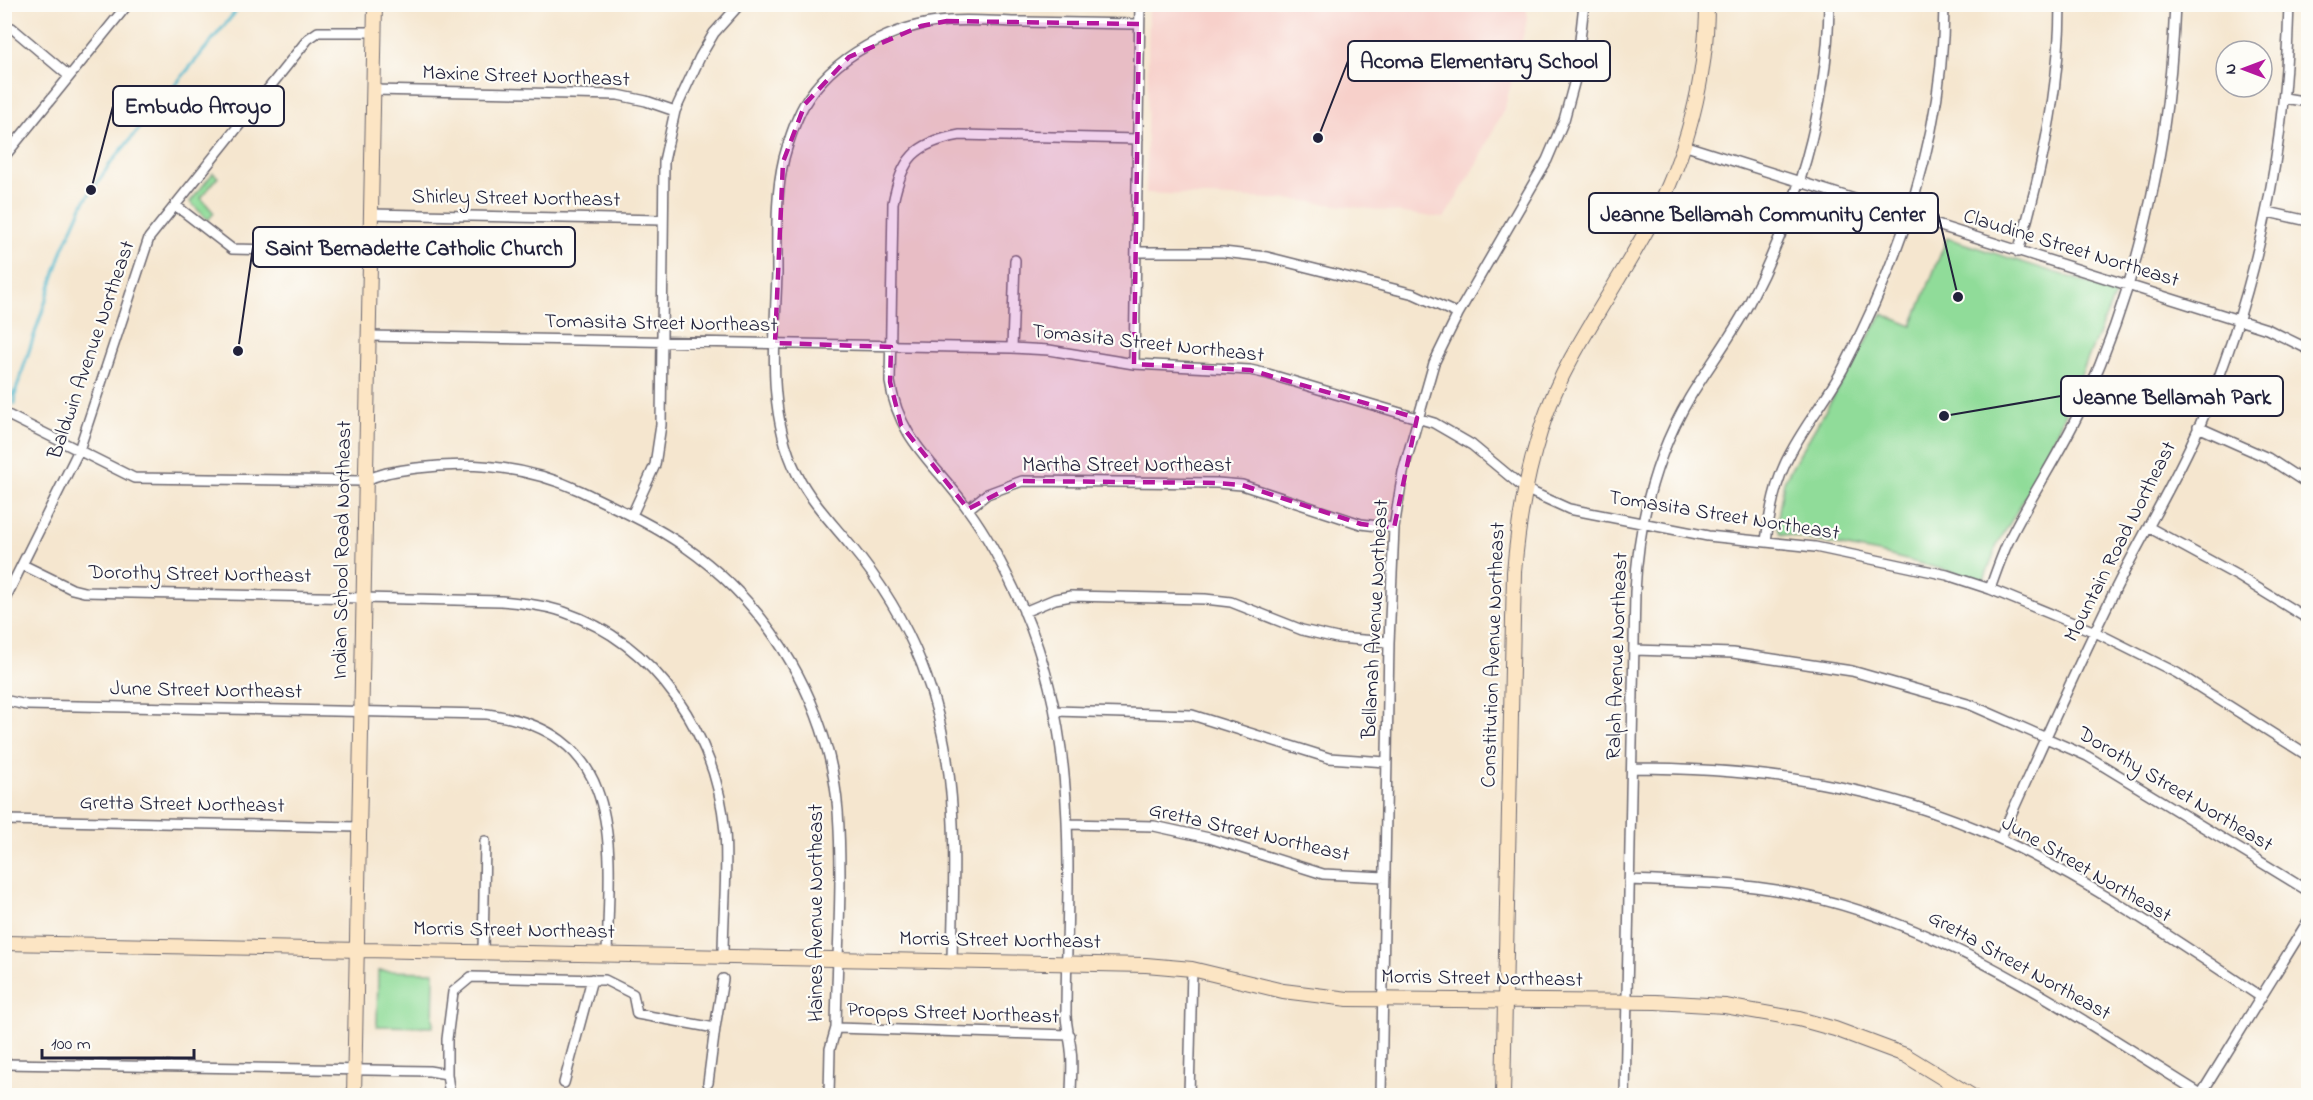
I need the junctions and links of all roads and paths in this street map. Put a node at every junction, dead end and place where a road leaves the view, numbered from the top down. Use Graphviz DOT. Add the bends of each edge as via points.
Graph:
graph roads {
  1 [pos="128,4"];
  2 [pos="375,4"];
  3 [pos="1140,4"];
  4 [pos="1584,4"];
  5 [pos="1707,4"];
  6 [pos="1829,4"];
  7 [pos="1944,4"];
  8 [pos="2060,4"];
  9 [pos="2175,4"];
  10 [pos="2289,4"];
  11 [pos="736,6"];
  12 [pos="1139,24"];
  13 [pos="12,28"];
  14 [pos="374,32"];
  15 [pos="69,76"];
  16 [pos="373,90"];
  17 [pos="2285,98"];
  18 [pos="2308,102"];
  19 [pos="675,111"];
  20 [pos="1138,139"];
  21 [pos="1683,146"];
  22 [pos="4,157"];
  23 [pos="1799,181"];
  24 [pos="175,205"];
  25 [pos="2268,212"];
  26 [pos="370,214"];
  27 [pos="1910,216"];
  28 [pos="662,220"];
  29 [pos="2308,221"];
  30 [pos="369,252"];
  31 [pos="1137,252"];
  32 [pos="2018,252"];
  33 [pos="1016,260"];
  34 [pos="2129,286"];
  35 [pos="1458,314"];
  36 [pos="2239,321"];
  37 [pos="368,336"];
  38 [pos="660,343"];
  39 [pos="775,343"];
  40 [pos="891,347"];
  41 [pos="1012,348"];
  42 [pos="2308,349"];
  43 [pos="1134,364"];
  44 [pos="4,413"];
  45 [pos="1417,418"];
  46 [pos="2198,427"];
  47 [pos="79,450"];
  48 [pos="365,481"];
  49 [pos="2308,484"];
  50 [pos="1525,489"];
  51 [pos="968,509"];
  52 [pos="632,515"];
  53 [pos="1644,524"];
  54 [pos="1394,528"];
  55 [pos="2150,528"];
  56 [pos="1766,541"];
  57 [pos="23,565"];
  58 [pos="1990,589"];
  59 [pos="363,597"];
  60 [pos="4,601"];
  61 [pos="1024,612"];
  62 [pos="2308,620"];
  63 [pos="2096,632"];
  64 [pos="1389,642"];
  65 [pos="1634,650"];
  66 [pos="4,700"];
  67 [pos="1055,711"];
  68 [pos="360,712"];
  69 [pos="2046,736"];
  70 [pos="2308,756"];
  71 [pos="1386,762"];
  72 [pos="1632,768"];
  73 [pos="4,820"];
  74 [pos="1068,824"];
  75 [pos="358,827"];
  76 [pos="2000,839"];
  77 [pos="485,841"];
  78 [pos="1385,877"];
  79 [pos="1629,880"];
  80 [pos="2308,891"];
  81 [pos="2308,921"];
  82 [pos="4,943"];
  83 [pos="357,949"];
  84 [pos="483,952"];
  85 [pos="607,954"];
  86 [pos="723,956"];
  87 [pos="837,958"];
  88 [pos="952,960"];
  89 [pos="1067,963"];
  90 [pos="1191,969"];
  91 [pos="591,979"];
  92 [pos="723,979"];
  93 [pos="2261,997"];
  94 [pos="1383,999"];
  95 [pos="1504,1001"];
  96 [pos="1627,1002"];
  97 [pos="836,1028"];
  98 [pos="715,1029"];
  99 [pos="1070,1035"];
  100 [pos="4,1064"];
  101 [pos="354,1071"];
  102 [pos="447,1074"];
  103 [pos="564,1083"];
  104 [pos="708,1083"];
  105 [pos="354,1095"];
  106 [pos="450,1095"];
  107 [pos="828,1095"];
  108 [pos="1071,1095"];
  109 [pos="1189,1095"];
  110 [pos="1382,1095"];
  111 [pos="1503,1095"];
  112 [pos="1625,1095"];
  113 [pos="1972,1095"];
  114 [pos="2200,1095"];
  1 -- 15 [label="street"];
  2 -- 14 [label="street, Indian School Road Northeast"];
  3 -- 12 [label="street"];
  4 -- 35 [label="street, Bellamah Avenue Northeast" via="1576,76 1555,140"];
  5 -- 21 [label="street, Constitution Avenue Northeast" via="1700,78"];
  6 -- 23 [label="street, Ralph Avenue Northeast" via="1820,99"];
  7 -- 27 [label="street" via="1933,120"];
  8 -- 32 [label="street" via="2048,127 2033,203"];
  9 -- 34 [label="street" via="2162,145"];
  10 -- 17 [label="street, Mountain Road Northeast"];
  11 -- 19 [label="street" via="700,57"];
  12 -- 20 [label="street"];
  12 -- 39 [label="street" via="947,21 874,42 826,77 805,104 783,162 778,200"];
  13 -- 15 [label="street"];
  14 -- 16 [label="street, Indian School Road Northeast"];
  14 -- 24 [label="street, Baldwin Avenue Northeast" via="318,32 308,39"];
  15 -- 22 [label="street"];
  16 -- 19 [label="street, Maxine Street Northeast" via="618,95"];
  16 -- 26 [label="street, Indian School Road Northeast"];
  17 -- 18 [label="street"];
  17 -- 25 [label="street, Mountain Road Northeast"];
  19 -- 28 [label="street" via="664,161"];
  20 -- 31 [label="street"];
  20 -- 40 [label="street" via="960,135 941,138 911,156 899,175 893,203"];
  21 -- 23 [label="street, Claudine Street Northeast"];
  21 -- 50 [label="street, Constitution Avenue Northeast" via="1652,221 1570,360 1542,428"];
  23 -- 27 [label="street, Claudine Street Northeast"];
  23 -- 53 [label="street, Ralph Avenue Northeast" via="1772,256 1747,306 1667,441 1653,479"];
  24 -- 30 [label="street" via="232,249"];
  24 -- 47 [label="street, Baldwin Avenue Northeast" via="149,238"];
  25 -- 29 [label="street"];
  25 -- 36 [label="street, Mountain Road Northeast"];
  26 -- 28 [label="street, Shirley Street Northeast"];
  26 -- 30 [label="street, Indian School Road Northeast"];
  27 -- 32 [label="street, Claudine Street Northeast"];
  27 -- 56 [label="street" via="1877,305 1842,372 1790,454 1771,508"];
  28 -- 38 [label="street"];
  30 -- 37 [label="street, Indian School Road Northeast"];
  31 -- 35 [label="street" via="1222,252 1279,259 1414,294"];
  31 -- 43 [label="street"];
  32 -- 34 [label="street, Claudine Street Northeast"];
  33 -- 41 [label="street"];
  34 -- 36 [label="street, Claudine Street Northeast"];
  34 -- 58 [label="street" via="2083,403 2009,539"];
  35 -- 45 [label="street, Bellamah Avenue Northeast" via="1434,363"];
  36 -- 42 [label="street, Claudine Street Northeast" via="2267,329"];
  36 -- 46 [label="street, Mountain Road Northeast"];
  37 -- 38 [label="street, Tomasita Street Northeast"];
  37 -- 48 [label="street, Indian School Road Northeast"];
  38 -- 39 [label="street, Tomasita Street Northeast"];
  38 -- 52 [label="street" via="661,425 655,465"];
  39 -- 40 [label="street, Tomasita Street Northeast"];
  39 -- 88 [label="street" via="780,423 797,475 884,591 921,664 934,704 953,796"];
  40 -- 41 [label="street, Tomasita Street Northeast"];
  40 -- 51 [label="street" via="892,391 902,425"];
  41 -- 43 [label="street, Tomasita Street Northeast"];
  43 -- 45 [label="street, Tomasita Street Northeast" via="1250,370"];
  44 -- 47 [label="street"];
  45 -- 50 [label="street, Tomasita Street Northeast" via="1453,432"];
  45 -- 54 [label="street, Bellamah Avenue Northeast"];
  46 -- 49 [label="street" via="2268,458"];
  46 -- 55 [label="street, Mountain Road Northeast"];
  47 -- 48 [label="street" via="134,478"];
  47 -- 57 [label="street, Baldwin Avenue Northeast"];
  48 -- 52 [label="street" via="380,473 442,465 497,467 557,480"];
  48 -- 59 [label="street, Indian School Road Northeast"];
  50 -- 53 [label="street, Tomasita Street Northeast" via="1569,509"];
  50 -- 95 [label="street, Constitution Avenue Northeast" via="1514,572"];
  51 -- 54 [label="street, Martha Street Northeast" via="987,494 1022,481 1217,483 1242,485 1361,524"];
  51 -- 61 [label="street"];
  52 -- 87 [label="street, Haines Avenue Northeast" via="683,545 738,591 767,625 801,680 827,746 835,786 839,836"];
  53 -- 56 [label="street, Tomasita Street Northeast" via="1707,536"];
  53 -- 65 [label="street, Ralph Avenue Northeast" via="1636,573"];
  54 -- 64 [label="street, Bellamah Avenue Northeast"];
  55 -- 62 [label="street"];
  55 -- 63 [label="street, Mountain Road Northeast"];
  56 -- 58 [label="street, Tomasita Street Northeast" via="1868,557"];
  57 -- 59 [label="street, Dorothy Street Northeast" via="84,592"];
  57 -- 60 [label="street, Baldwin Avenue Northeast"];
  58 -- 63 [label="street, Tomasita Street Northeast"];
  59 -- 68 [label="street, Indian School Road Northeast"];
  59 -- 86 [label="street, Dorothy Street Northeast" via="533,604 588,622 632,649 652,668 676,697 714,771 725,833"];
  61 -- 64 [label="street" via="1071,596 1205,599 1231,602 1302,630 1337,638"];
  61 -- 67 [label="street"];
  63 -- 69 [label="street, Mountain Road Northeast"];
  63 -- 70 [label="street, Tomasita Street Northeast" via="2177,673"];
  64 -- 71 [label="street, Bellamah Avenue Northeast"];
  65 -- 69 [label="street, Dorothy Street Northeast" via="1733,653 1852,671 1971,705"];
  65 -- 72 [label="street, Ralph Avenue Northeast"];
  66 -- 68 [label="street, June Street Northeast" via="26,705"];
  67 -- 71 [label="street" via="1192,715 1329,758"];
  67 -- 74 [label="street" via="1066,770"];
  68 -- 75 [label="street, Indian School Road Northeast"];
  68 -- 85 [label="street, June Street Northeast" via="513,717 537,725 576,755 593,778 608,826"];
  69 -- 76 [label="street, Mountain Road Northeast"];
  69 -- 80 [label="street, Dorothy Street Northeast" via="2125,777"];
  71 -- 78 [label="street, Bellamah Avenue Northeast"];
  72 -- 76 [label="street, June Street Northeast" via="1760,772 1820,781 1940,816"];
  72 -- 79 [label="street, Ralph Avenue Northeast"];
  73 -- 75 [label="street, Gretta Street Northeast"];
  74 -- 78 [label="street, Gretta Street Northeast" via="1154,826 1209,838 1323,874"];
  74 -- 89 [label="street"];
  75 -- 83 [label="street, Indian School Road Northeast"];
  76 -- 93 [label="street, June Street Northeast" via="2100,895"];
  77 -- 84 [label="street"];
  78 -- 94 [label="street, Bellamah Avenue Northeast"];
  79 -- 96 [label="street, Ralph Avenue Northeast"];
  79 -- 114 [label="street, Gretta Street Northeast" via="1770,889 1856,909 1912,928 2037,992"];
  81 -- 93 [label="street"];
  82 -- 83 [label="street, Morris Street Northeast"];
  83 -- 84 [label="street, Morris Street Northeast"];
  83 -- 101 [label="street, Indian School Road Northeast"];
  84 -- 85 [label="street, Morris Street Northeast"];
  85 -- 86 [label="street, Morris Street Northeast"];
  86 -- 87 [label="street, Morris Street Northeast"];
  87 -- 88 [label="street, Morris Street Northeast"];
  87 -- 97 [label="street, Haines Avenue Northeast"];
  88 -- 89 [label="street, Morris Street Northeast"];
  89 -- 90 [label="street, Morris Street Northeast"];
  89 -- 99 [label="street" via="1065,1013"];
  90 -- 94 [label="street, Morris Street Northeast" via="1283,991"];
  90 -- 109 [label="street"];
  91 -- 98 [label="street" via="605,980 633,994 637,1014"];
  91 -- 102 [label="street" via="471,977 453,992"];
  91 -- 103 [label="street"];
  92 -- 98 [label="street"];
  93 -- 114 [label="street"];
  94 -- 95 [label="street, Morris Street Northeast"];
  94 -- 110 [label="street, Bellamah Avenue Northeast"];
  95 -- 96 [label="street, Morris Street Northeast"];
  95 -- 111 [label="street, Constitution Avenue Northeast"];
  96 -- 112 [label="street, Ralph Avenue Northeast"];
  96 -- 113 [label="street, Morris Street Northeast" via="1725,1006 1799,1018 1905,1055"];
  97 -- 99 [label="street, Propps Street Northeast"];
  97 -- 107 [label="street, Haines Avenue Northeast" via="830,1049"];
  98 -- 104 [label="street"];
  99 -- 108 [label="street"];
  100 -- 101 [label="street"];
  101 -- 102 [label="street"];
  101 -- 105 [label="street, Indian School Road Northeast"];
  102 -- 106 [label="street"];
}
